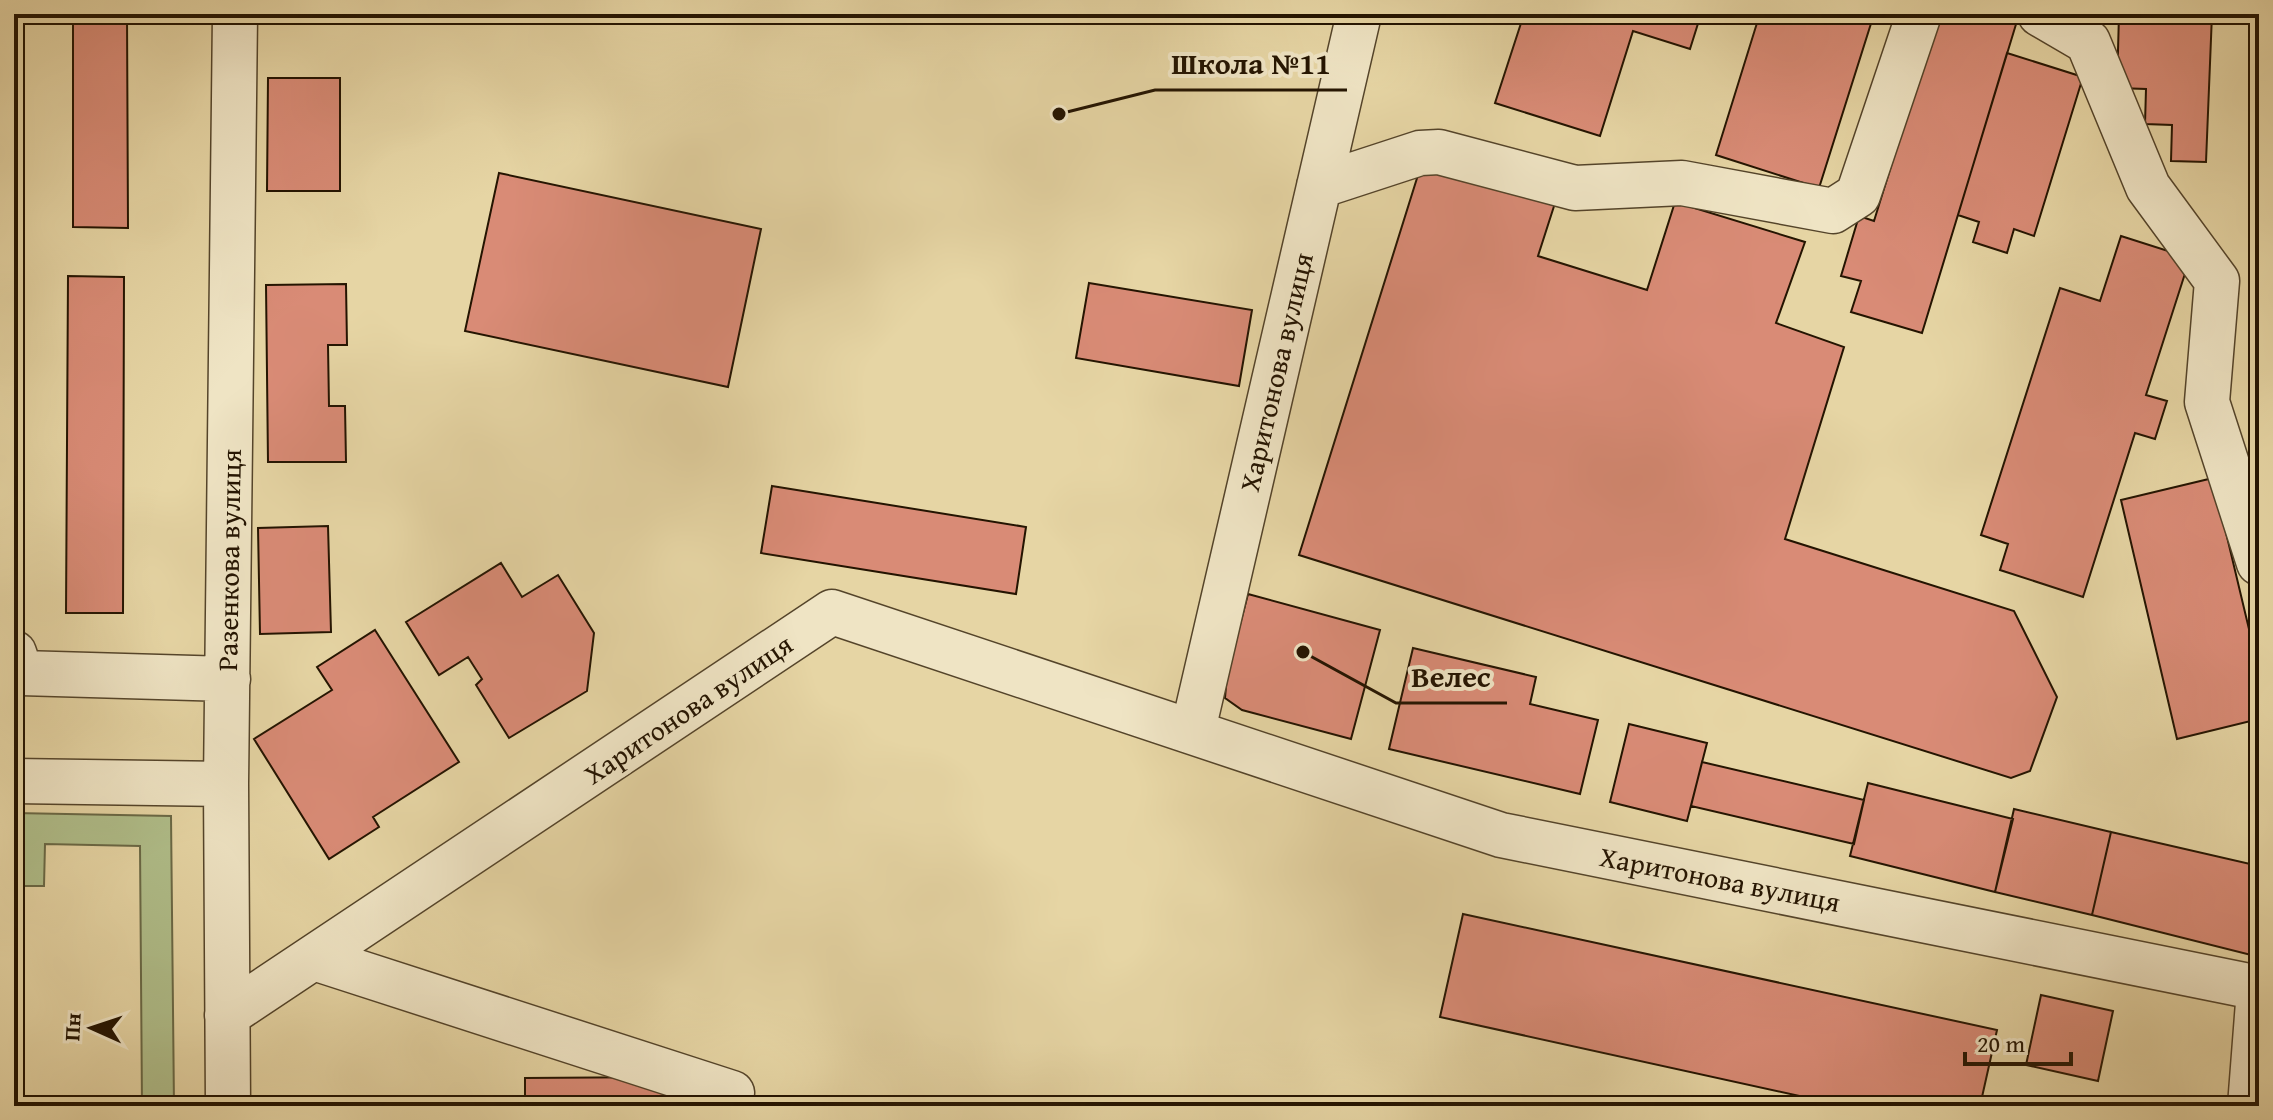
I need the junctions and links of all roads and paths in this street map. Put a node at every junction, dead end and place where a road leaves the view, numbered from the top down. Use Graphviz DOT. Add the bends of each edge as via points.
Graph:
graph roads {
  1 [pos="235,14"];
  2 [pos="1359,14"];
  3 [pos="1919,14"];
  4 [pos="2040,14"];
  5 [pos="1319,186"];
  6 [pos="2259,563"];
  7 [pos="14,653"];
  8 [pos="228,679"];
  9 [pos="1193,730"];
  10 [pos="14,781"];
  11 [pos="226,784"];
  12 [pos="314,958"];
  13 [pos="2259,989"];
  14 [pos="227,1015"];
  15 [pos="732,1093"];
  16 [pos="228,1106"];
  17 [pos="2250,1106"];
  1 -- 8 [label="street, Разенкова вулиця"];
  2 -- 5 [label="street, Харитонова вулиця"];
  3 -- 5 [label="street" via="1858,195 1833,211 1682,183 1575,188 1439,152 1420,153"];
  4 -- 6 [label="street" via="2088,42 2148,187 2217,281 2207,402"];
  5 -- 9 [label="street, Харитонова вулиця"];
  7 -- 8 [label="street" via="21,673"];
  8 -- 11 [label="street, Разенкова вулиця"];
  9 -- 12 [label="street, Харитонова вулиця" via="832,612"];
  9 -- 13 [label="street, Харитонова вулиця" via="1501,835"];
  10 -- 11 [label="street"];
  11 -- 14 [label="street, Разенкова вулиця"];
  12 -- 14 [label="street, Харитонова вулиця"];
  12 -- 15 [label="street"];
  13 -- 17 [label="street"];
  14 -- 16 [label="street, Разенкова вулиця"];
}
